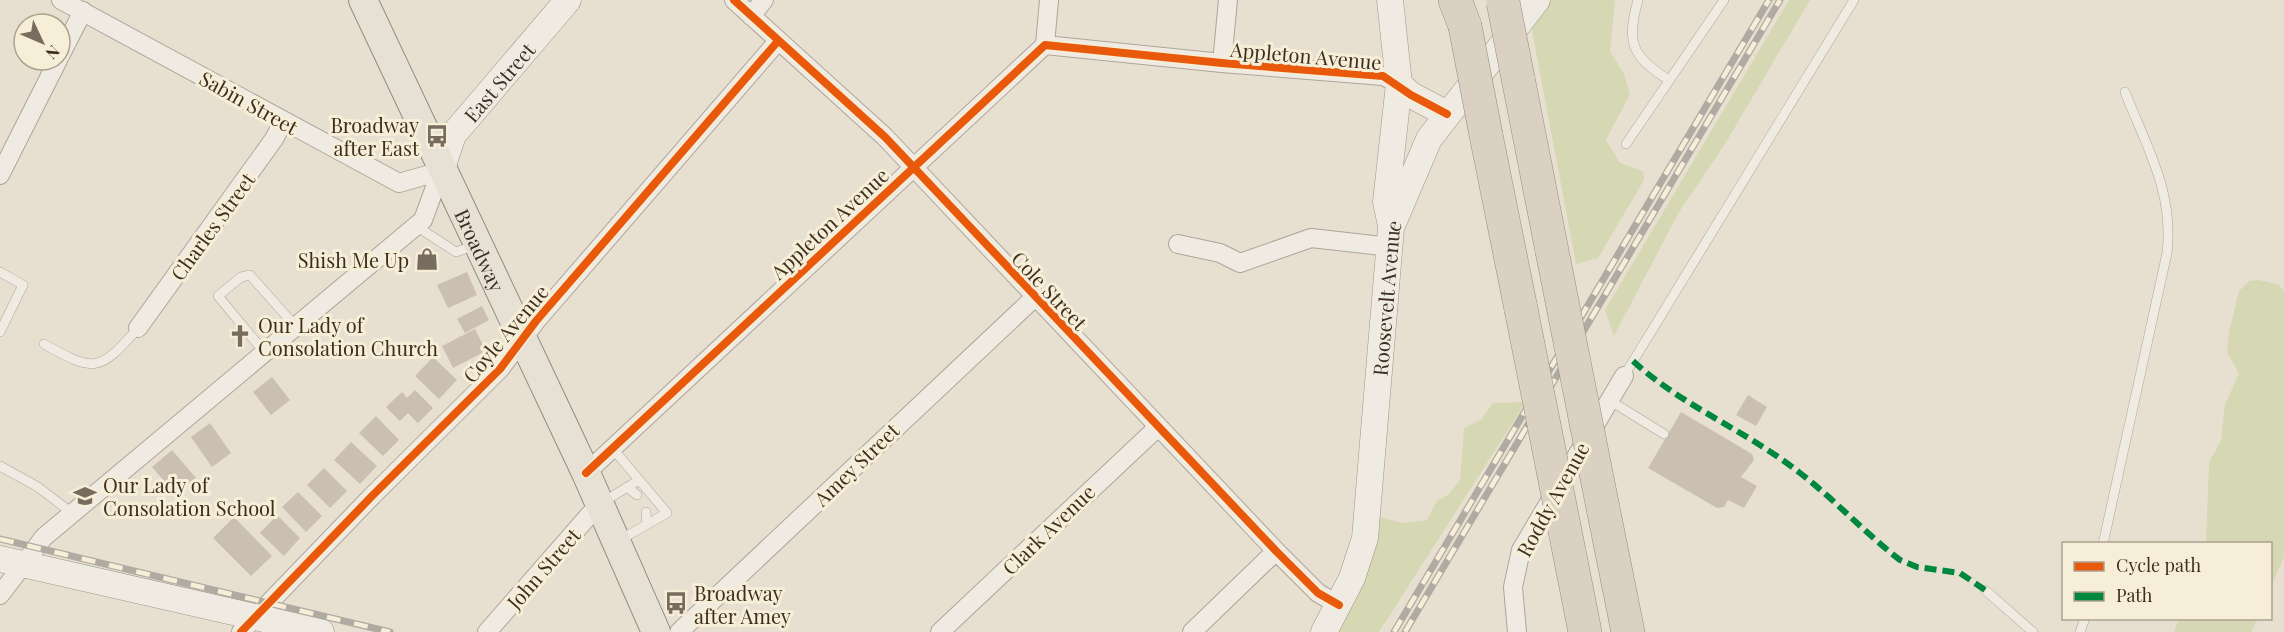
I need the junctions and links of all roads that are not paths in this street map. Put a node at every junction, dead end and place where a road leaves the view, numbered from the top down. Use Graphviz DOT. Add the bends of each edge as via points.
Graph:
graph roads {
  1 [pos="61,0"];
  2 [pos="363,0"];
  3 [pos="568,0"];
  4 [pos="734,0"];
  5 [pos="764,0"];
  6 [pos="1049,0"];
  7 [pos="1228,0"];
  8 [pos="1390,0"];
  9 [pos="1537,0"];
  10 [pos="1638,0"];
  11 [pos="1724,0"];
  12 [pos="1854,0"];
  13 [pos="1503,1"];
  14 [pos="1460,9"];
  15 [pos="83,12"];
  16 [pos="751,16"];
  17 [pos="72,33"];
  18 [pos="778,41"];
  19 [pos="1045,45"];
  20 [pos="1222,63"];
  21 [pos="52,72"];
  22 [pos="1669,81"];
  23 [pos="1399,84"];
  24 [pos="2125,92"];
  25 [pos="1448,114"];
  26 [pos="283,122"];
  27 [pos="1626,144"];
  28 [pos="912,168"];
  29 [pos="441,171"];
  30 [pos="0,175"];
  31 [pos="416,226"];
  32 [pos="1391,238"];
  33 [pos="478,244"];
  34 [pos="1178,244"];
  35 [pos="0,272"];
  36 [pos="1034,298"];
  37 [pos="296,327"];
  38 [pos="138,328"];
  39 [pos="0,332"];
  40 [pos="522,338"];
  41 [pos="44,344"];
  42 [pos="265,353"];
  43 [pos="1624,376"];
  44 [pos="1609,400"];
  45 [pos="1157,428"];
  46 [pos="1664,434"];
  47 [pos="613,449"];
  48 [pos="0,466"];
  49 [pos="586,473"];
  50 [pos="639,480"];
  51 [pos="600,504"];
  52 [pos="72,513"];
  53 [pos="616,542"];
  54 [pos="2103,542"];
  55 [pos="1276,551"];
  56 [pos="11,562"];
  57 [pos="1985,590"];
  58 [pos="0,595"];
  59 [pos="1339,605"];
  60 [pos="248,624"];
  61 [pos="321,632"];
  62 [pos="487,632"];
  63 [pos="656,632"];
  64 [pos="680,632"];
  65 [pos="940,632"];
  66 [pos="1192,632"];
  67 [pos="1324,632"];
  68 [pos="1517,632"];
  69 [pos="1585,632"];
  70 [pos="1628,632"];
  71 [pos="2033,632"];
  1 -- 15 [label="street, Sabin Street"];
  2 -- 29 [label="main road, Broadway" via="423,124"];
  3 -- 29 [label="street, East Street" via="453,135"];
  4 -- 16 [label="street, Cole Street"];
  5 -- 16 [label="street"];
  6 -- 19 [label="street"];
  7 -- 20 [label="street"];
  8 -- 23 [label="street"];
  9 -- 25 [label="street, Roosevelt Avenue"];
  10 -- 22 [label="lane" via="1632,28 1634,46 1644,64"];
  11 -- 22 [label="lane"];
  12 -- 43 [label="lane"];
  13 -- 70 [label="highway, bridge"];
  14 -- 69 [label="highway, bridge"];
  15 -- 17 [label="street"];
  15 -- 26 [label="street, Sabin Street"];
  16 -- 18 [label="street, Cole Street"];
  18 -- 28 [label="street, Cole Street" via="885,137"];
  18 -- 40 [label="street, Coyle Avenue"];
  19 -- 20 [label="street, Appleton Avenue"];
  19 -- 28 [label="street, Appleton Avenue"];
  20 -- 23 [label="street, Appleton Avenue" via="1383,76"];
  21 -- 30 [label="street"];
  22 -- 27 [label="lane"];
  23 -- 25 [label="street" via="1411,95"];
  23 -- 32 [label="street" via="1386,202"];
  24 -- 54 [label="lane" via="2162,184 2169,208 2169,230"];
  25 -- 32 [label="street, Roosevelt Avenue" via="1415,166"];
  26 -- 29 [label="street, Sabin Street" via="399,183"];
  26 -- 38 [label="street, Charles Street"];
  28 -- 36 [label="street, Cole Street"];
  28 -- 47 [label="street, Appleton Avenue"];
  29 -- 31 [label="street" via="423,220"];
  29 -- 33 [label="main road, Broadway"];
  31 -- 33 [label="lane" via="456,252"];
  31 -- 37 [label="street"];
  32 -- 34 [label="street" via="1311,238 1240,263 1220,253"];
  32 -- 59 [label="street, Roosevelt Avenue" via="1367,524 1357,565"];
  33 -- 40 [label="main road, Broadway"];
  35 -- 39 [label="lane" via="23,285"];
  36 -- 45 [label="street, Cole Street"];
  36 -- 64 [label="street, Amey Street"];
  37 -- 42 [label="street"];
  37 -- 42 [label="lane" via="250,275 218,296"];
  38 -- 41 [label="lane" via="106,360 95,365 74,361"];
  40 -- 49 [label="main road, Broadway"];
  40 -- 60 [label="street, Coyle Avenue" via="500,369"];
  42 -- 52 [label="street"];
  43 -- 44 [label="street, Roddy Avenue"];
  44 -- 46 [label="lane"];
  44 -- 68 [label="street, Roddy Avenue" via="1521,550 1513,588"];
  45 -- 55 [label="street, Cole Street"];
  45 -- 65 [label="street, Clark Avenue"];
  47 -- 49 [label="street, Appleton Avenue"];
  47 -- 50 [label="lane"];
  48 -- 52 [label="lane" via="38,487"];
  49 -- 51 [label="main road, Broadway"];
  50 -- 51 [label="lane" via="631,493"];
  50 -- 53 [label="lane" via="667,513 644,518"];
  51 -- 53 [label="main road, Broadway"];
  51 -- 62 [label="street, John Street"];
  52 -- 56 [label="street"];
  53 -- 63 [label="main road, Broadway"];
  55 -- 59 [label="street, Cole Street" via="1318,593"];
  55 -- 66 [label="street"];
  56 -- 58 [label="street"];
  56 -- 60 [label="street"];
  57 -- 71 [label="lane"];
  59 -- 67 [label="street, Roosevelt Avenue"];
  60 -- 61 [label="street"];
}
